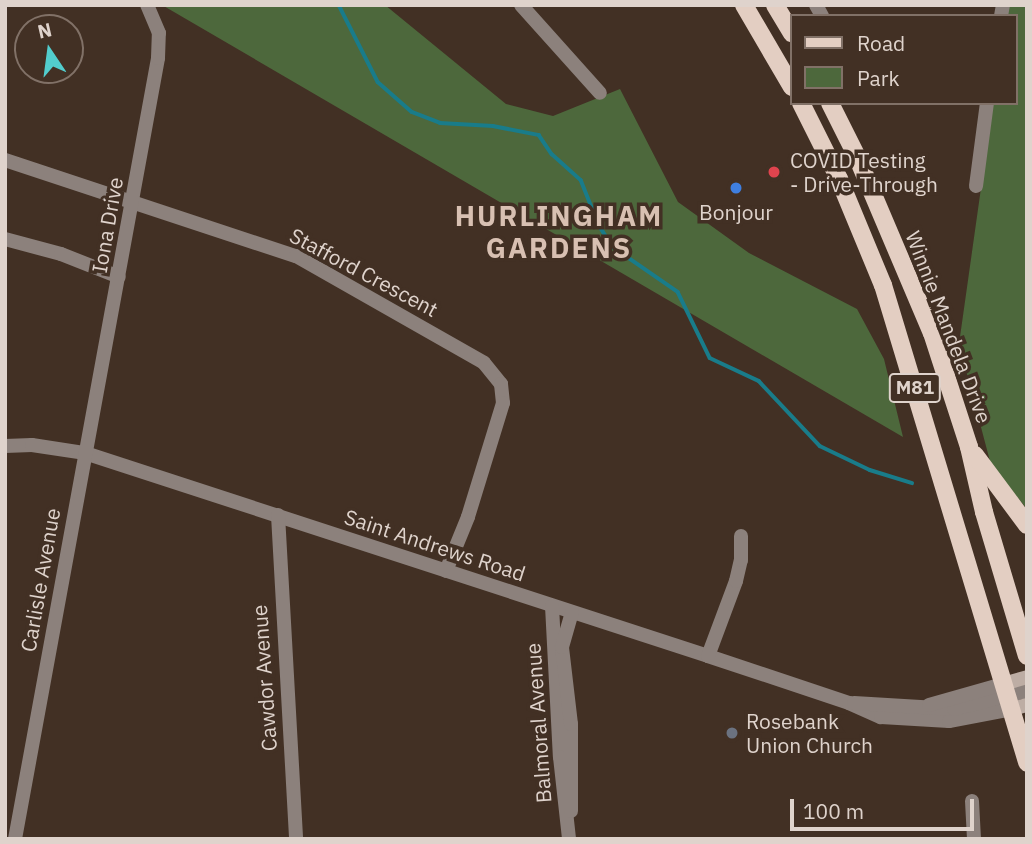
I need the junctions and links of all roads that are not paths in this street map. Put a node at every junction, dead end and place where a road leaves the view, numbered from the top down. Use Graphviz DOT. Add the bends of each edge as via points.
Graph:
graph roads {
  1 [pos="147,5"];
  2 [pos="521,5"];
  3 [pos="744,5"];
  4 [pos="775,5"];
  5 [pos="790,30"];
  6 [pos="790,84"];
  7 [pos="600,93"];
  8 [pos="802,105"];
  9 [pos="831,105"];
  10 [pos="986,105"];
  11 [pos="5,160"];
  12 [pos="976,186"];
  13 [pos="133,201"];
  14 [pos="5,239"];
  15 [pos="119,277"];
  16 [pos="5,446"];
  17 [pos="970,447"];
  18 [pos="85,453"];
  19 [pos="278,516"];
  20 [pos="1027,525"];
  21 [pos="741,536"];
  22 [pos="446,571"];
  23 [pos="552,606"];
  24 [pos="572,612"];
  25 [pos="708,656"];
  26 [pos="1027,656"];
  27 [pos="1027,677"];
  28 [pos="1027,691"];
  29 [pos="1012,699"];
  30 [pos="849,703"];
  31 [pos="564,724"];
  32 [pos="1027,763"];
  33 [pos="972,801"];
  34 [pos="569,838"];
  35 [pos="15,839"];
  36 [pos="296,839"];
  37 [pos="974,839"];
  1 -- 13 [label="street, Iona Drive" via="159,33 158,58"];
  2 -- 7 [label="street"];
  3 -- 6 [label="main road"];
  4 -- 5 [label="main road"];
  8 -- 29 [label="main road, M81" via="883,285"];
  9 -- 17 [label="main road, Winnie Mandela Drive / M81" via="932,333"];
  10 -- 12 [label="street"];
  11 -- 13 [label="street, Stafford Crescent"];
  13 -- 15 [label="street, Iona Drive"];
  13 -- 22 [label="street, Stafford Crescent" via="296,256 495,373 503,395 500,416"];
  14 -- 15 [label="street"];
  15 -- 18 [label="street, Iona Drive"];
  16 -- 18 [label="street, Saint Andrews Road"];
  17 -- 20 [label="main road"];
  17 -- 26 [label="main road, Winnie Mandela Drive / M81"];
  18 -- 19 [label="street, Saint Andrews Road"];
  18 -- 35 [label="street, Carlisle Avenue"];
  19 -- 22 [label="street, Saint Andrews Road"];
  19 -- 36 [label="street, Cawdor Avenue"];
  21 -- 25 [label="street" via="736,581"];
  22 -- 23 [label="street, Saint Andrews Road"];
  23 -- 24 [label="street, Saint Andrews Road"];
  23 -- 31 [label="street, Balmoral Avenue"];
  24 -- 25 [label="street, Saint Andrews Road"];
  24 -- 31 [label="street, Balmoral Avenue" via="562,647"];
  25 -- 30 [label="street, Saint Andrews Road"];
  27 -- 29 [label="main road"];
  28 -- 29 [label="street"];
  29 -- 30 [label="street, Saint Andrews Road" via="921,707"];
  29 -- 30 [label="street, Saint Andrews Road" via="965,720 927,722 881,718"];
  29 -- 32 [label="main road, M81"];
  31 -- 34 [label="street, Balmoral Avenue" via="573,789"];
  33 -- 37 [label="street"];
}
